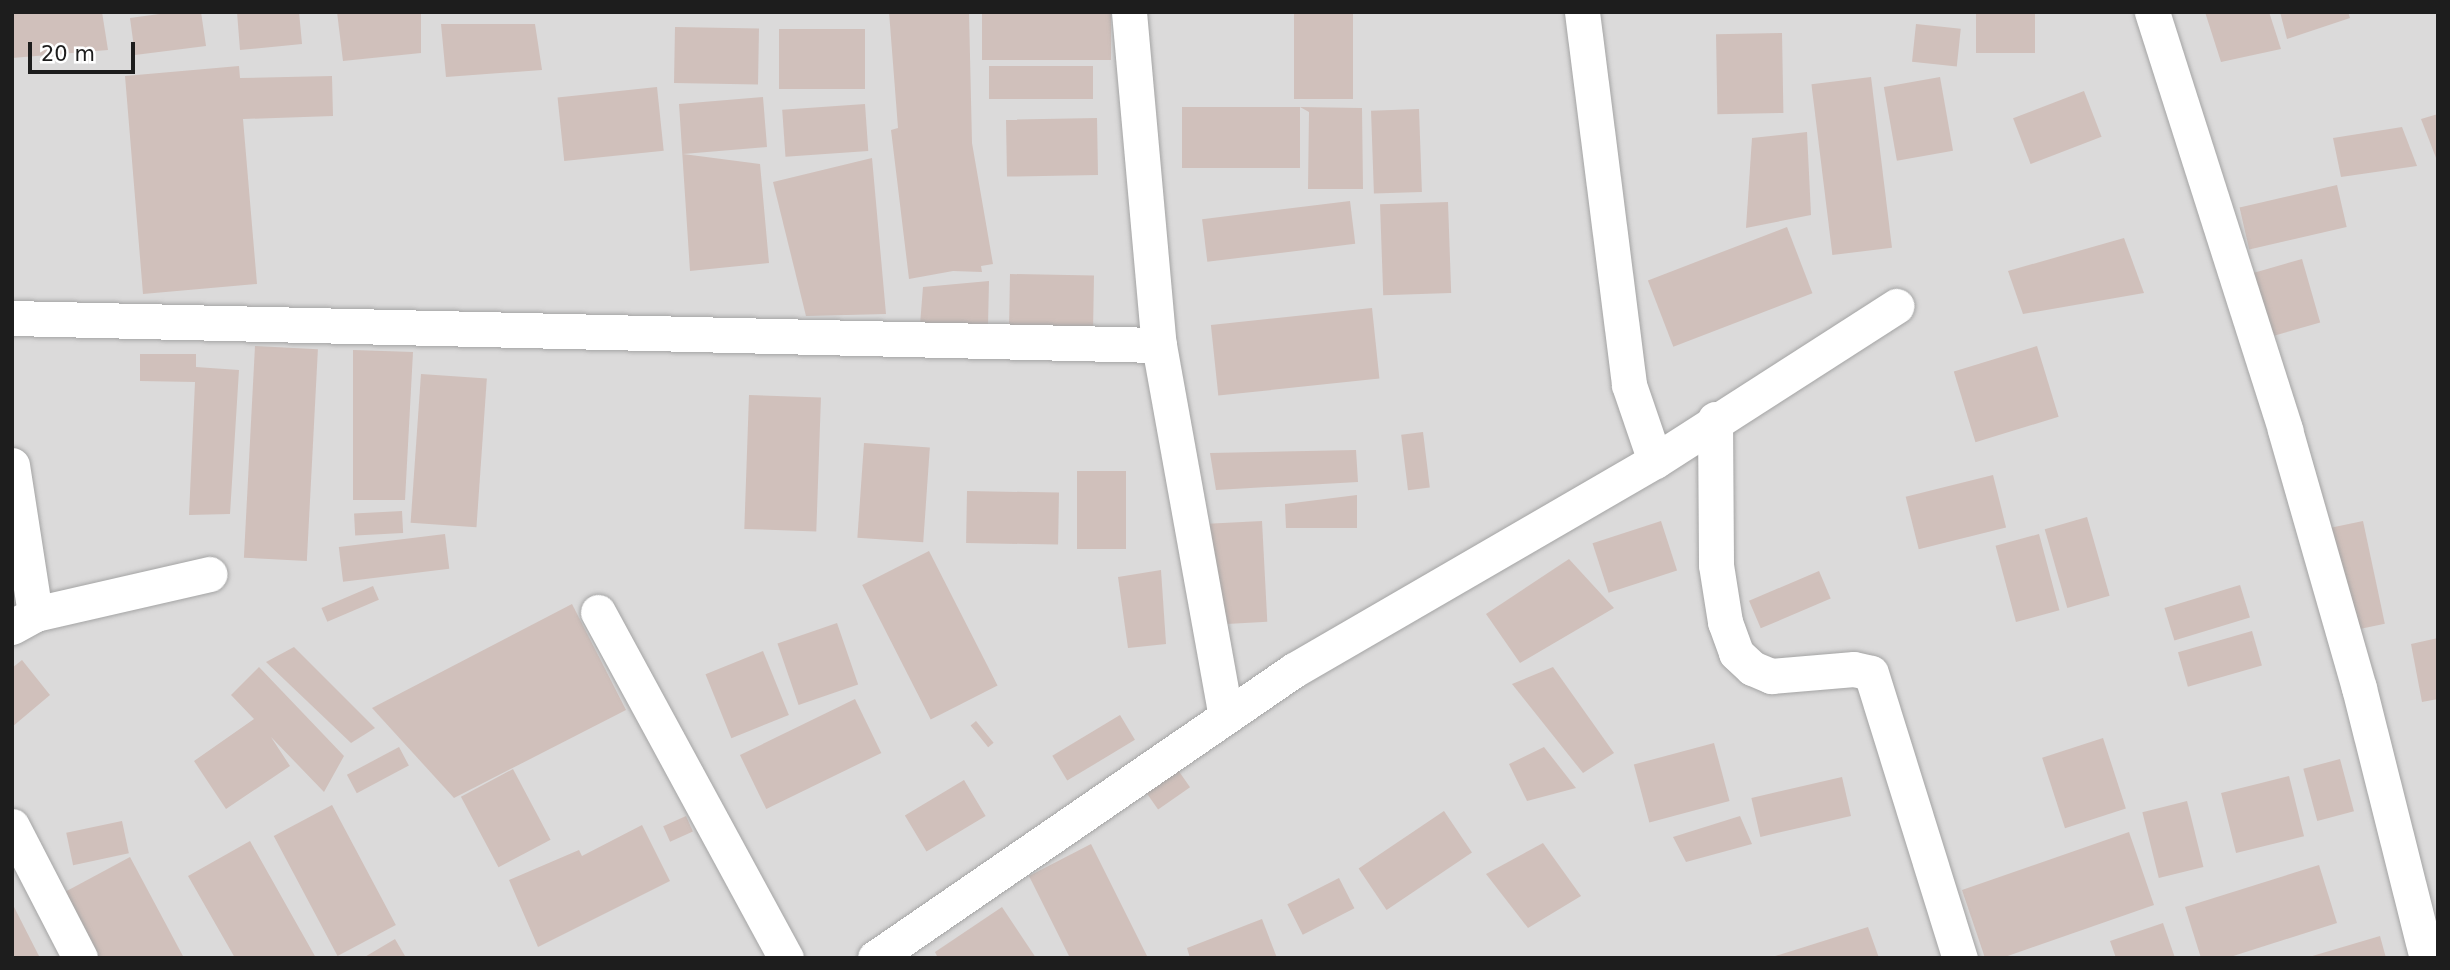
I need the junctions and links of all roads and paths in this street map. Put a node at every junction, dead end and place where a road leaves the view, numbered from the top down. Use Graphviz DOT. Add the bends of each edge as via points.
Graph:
graph roads {
  1 [pos="1129,12"];
  2 [pos="1582,12"];
  3 [pos="2152,12"];
  4 [pos="1896,306"];
  5 [pos="12,318"];
  6 [pos="1159,345"];
  7 [pos="1714,419"];
  8 [pos="1655,461"];
  9 [pos="12,465"];
  10 [pos="209,574"];
  11 [pos="598,612"];
  12 [pos="24,620"];
  13 [pos="1226,716"];
  14 [pos="12,826"];
  15 [pos="80,958"];
  16 [pos="786,958"];
  17 [pos="875,958"];
  18 [pos="1961,958"];
  19 [pos="2427,958"];
  1 -- 6 [label="street"];
  2 -- 8 [label="street" via="1629,385"];
  3 -- 19 [label="street" via="2288,443 2359,688"];
  4 -- 7 [label="street"];
  5 -- 6 [label="street"];
  6 -- 13 [label="street"];
  7 -- 8 [label="street"];
  7 -- 18 [label="street" via="1716,565 1725,622 1736,653 1771,676 1854,669 1871,673"];
  8 -- 13 [label="street" via="1294,670"];
  9 -- 12 [label="street"];
  10 -- 12 [label="street"];
  11 -- 16 [label="street"];
  13 -- 17 [label="street"];
  14 -- 15 [label="street"];
}
